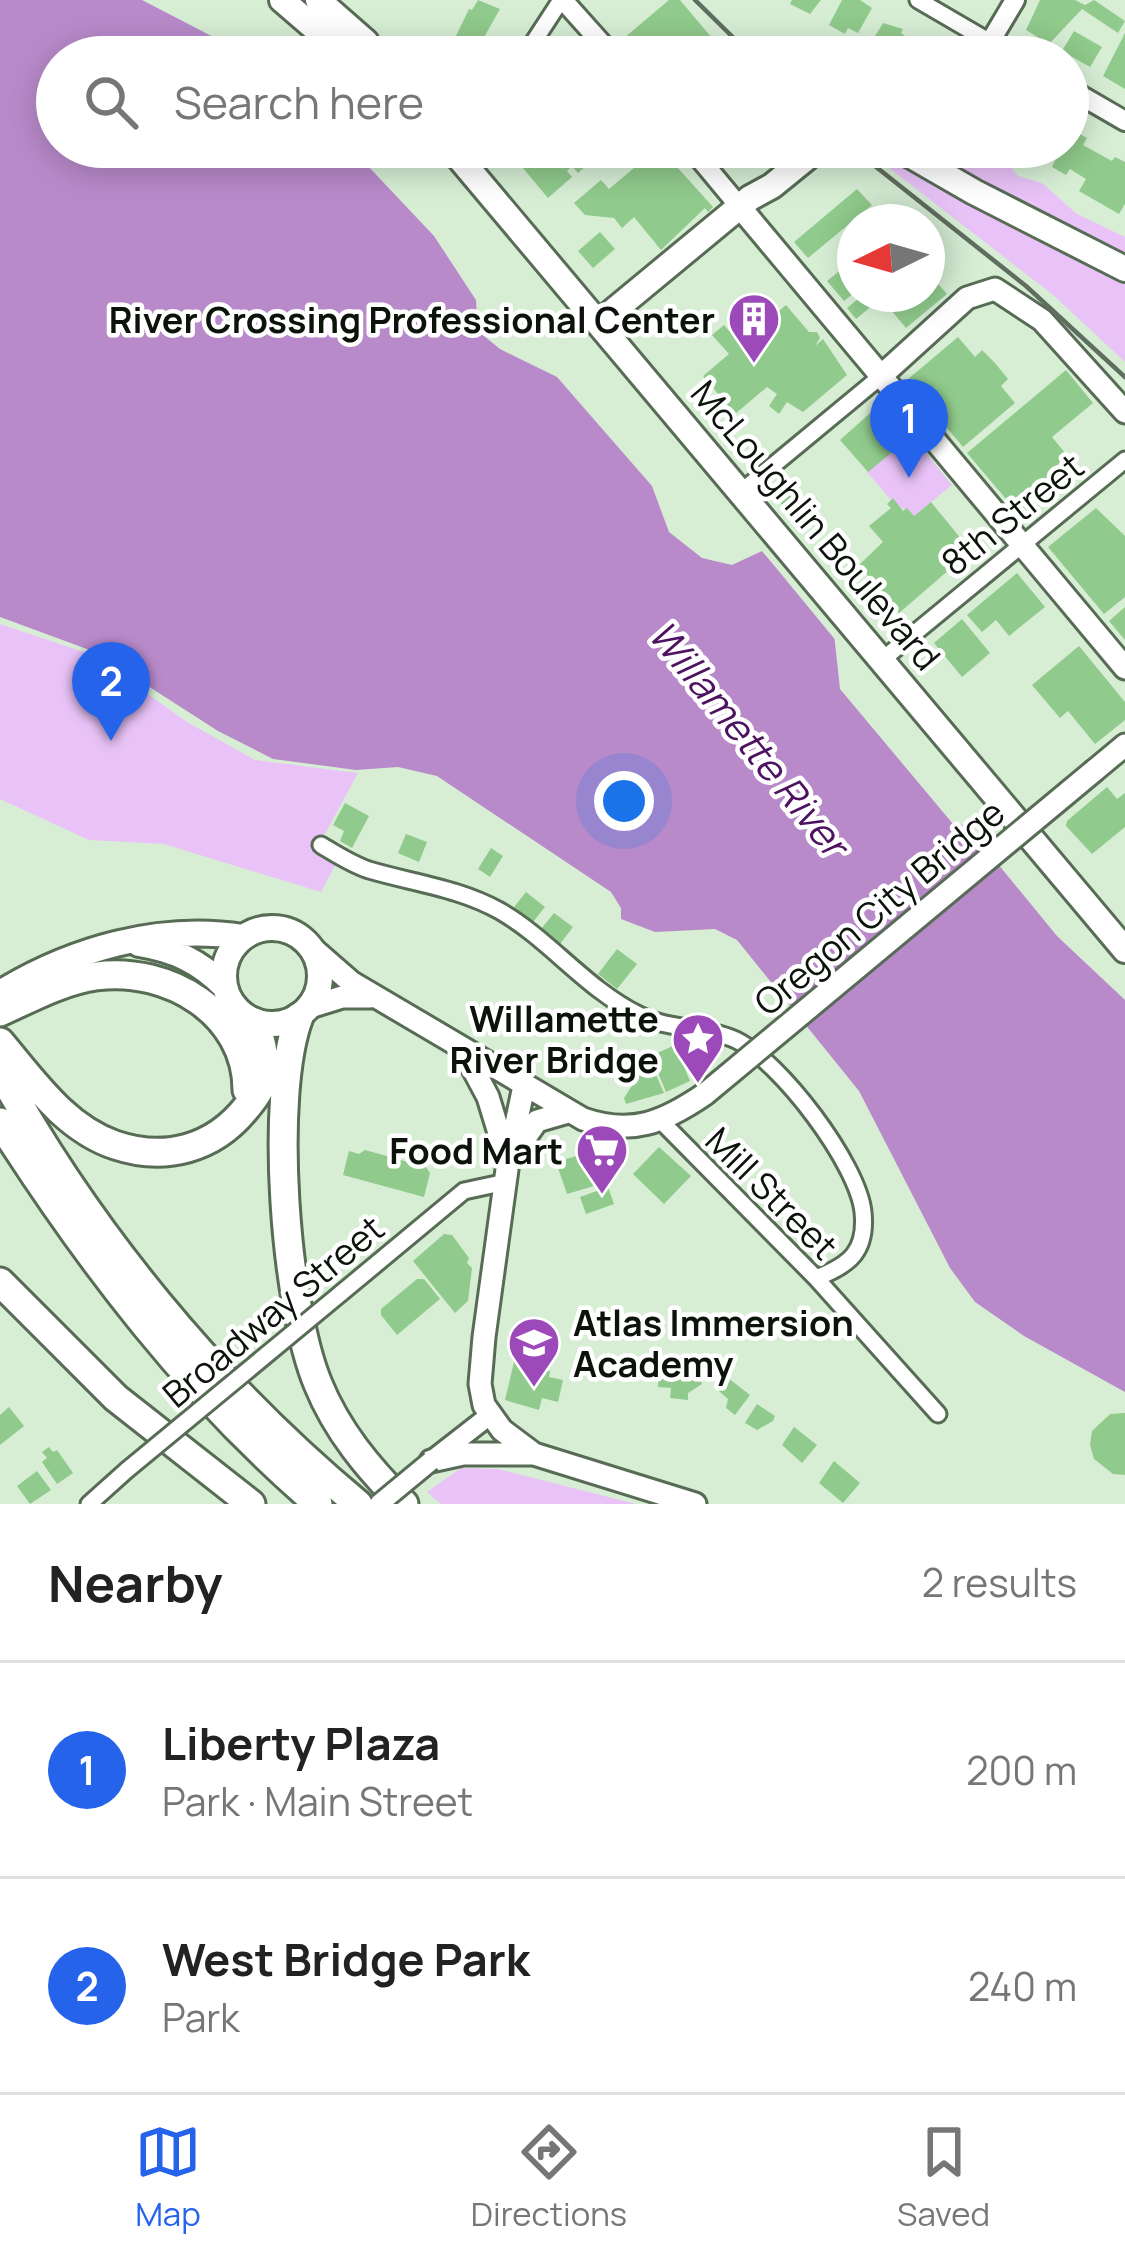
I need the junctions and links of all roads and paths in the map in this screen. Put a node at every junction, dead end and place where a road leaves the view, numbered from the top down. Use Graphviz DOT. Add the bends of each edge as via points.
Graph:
graph roads {
  1 [pos="562,0"];
  2 [pos="918,0"];
  3 [pos="1015,0"];
  4 [pos="299,2"];
  5 [pos="329,36"];
  6 [pos="357,36"];
  7 [pos="538,36"];
  8 [pos="591,36"];
  9 [pos="980,36"];
  10 [pos="994,36"];
  11 [pos="1089,100"];
  12 [pos="1125,121"];
  13 [pos="480,168"];
  14 [pos="707,168"];
  15 [pos="778,168"];
  16 [pos="795,168"];
  17 [pos="932,168"];
  18 [pos="763,188"];
  19 [pos="739,206"];
  20 [pos="1125,269"];
  21 [pos="600,322"];
  22 [pos="880,377"];
  23 [pos="1125,412"];
  24 [pos="1125,460"];
  25 [pos="744,496"];
  26 [pos="1022,545"];
  27 [pos="882,660"];
  28 [pos="1125,668"];
  29 [pos="1125,745"];
  30 [pos="321,845"];
  31 [pos="243,937"];
  32 [pos="131,943"];
  33 [pos="312,948"];
  34 [pos="1125,950"];
  35 [pos="225,987"];
  36 [pos="0,993"];
  37 [pos="377,997"];
  38 [pos="0,1012"];
  39 [pos="304,1012"];
  40 [pos="254,1022"];
  41 [pos="0,1042"];
  42 [pos="462,1049"];
  43 [pos="0,1071"];
  44 [pos="524,1086"];
  45 [pos="17,1101"];
  46 [pos="568,1112"];
  47 [pos="239,1117"];
  48 [pos="662,1121"];
  49 [pos="507,1173"];
  50 [pos="816,1278"];
  51 [pos="0,1282"];
  52 [pos="938,1414"];
  53 [pos="490,1415"];
  54 [pos="534,1454"];
  55 [pos="430,1461"];
  56 [pos="89,1504"];
  57 [pos="251,1504"];
  58 [pos="318,1504"];
  59 [pos="358,1504"];
  60 [pos="379,1504"];
  61 [pos="404,1504"];
  62 [pos="695,1504"];
  1 -- 7 [label="street"];
  1 -- 8 [label="street"];
  2 -- 9 [label="street"];
  3 -- 10 [label="street"];
  4 -- 5 [label="main road"];
  4 -- 6 [label="main road"];
  11 -- 12 [label="street"];
  13 -- 21 [label="main road, McLoughlin Boulevard"];
  14 -- 19 [label="street"];
  15 -- 18 [label="main road"];
  16 -- 18 [label="main road"];
  17 -- 20 [label="main road"];
  18 -- 19 [label="main road"];
  19 -- 21 [label="main road"];
  19 -- 22 [label="main road"];
  21 -- 25 [label="main road, McLoughlin Boulevard"];
  22 -- 23 [label="main road" via="967,298 995,289 1059,336"];
  22 -- 25 [label="street"];
  22 -- 26 [label="main road"];
  24 -- 26 [label="street, 8th Street"];
  25 -- 27 [label="main road, McLoughlin Boulevard"];
  26 -- 27 [label="street, 8th Street"];
  26 -- 28 [label="main road"];
  27 -- 34 [label="main road, McLoughlin Boulevard"];
  29 -- 48 [label="main road, Oregon City Bridge, bridge" via="705,1094"];
  30 -- 50 [label="street" via="353,864 500,911 638,1015 729,1037 767,1061 845,1159 861,1193 862,1246 847,1266"];
  31 -- 32 [label="main road" via="167,932"];
  31 -- 33 [label="main road" via="288,930"];
  31 -- 35 [label="main road" via="226,959"];
  32 -- 35 [label="main road" via="179,953"];
  32 -- 36 [label="main road" via="56,963"];
  33 -- 37 [label="main road"];
  33 -- 39 [label="main road" via="321,978"];
  35 -- 40 [label="main road"];
  37 -- 39 [label="main road" via="342,998"];
  37 -- 42 [label="main road"];
  38 -- 47 [label="highway" via="100,976 179,989 242,1050 247,1090"];
  39 -- 40 [label="main road" via="284,1024"];
  39 -- 61 [label="highway" via="288,1054 294,1305 334,1416"];
  40 -- 47 [label="highway" via="264,1073"];
  41 -- 45 [label="highway"];
  42 -- 44 [label="main road"];
  42 -- 49 [label="main road" via="488,1097"];
  43 -- 45 [label="highway"];
  44 -- 46 [label="main road"];
  44 -- 49 [label="main road"];
  45 -- 47 [label="highway" via="162,1154 197,1146"];
  45 -- 58 [label="highway" via="80,1243 229,1422"];
  45 -- 59 [label="highway" via="176,1324"];
  46 -- 48 [label="main road" via="620,1128"];
  46 -- 49 [label="main road" via="537,1121"];
  48 -- 50 [label="street, Mill Street"];
  49 -- 53 [label="main road" via="482,1352 480,1384"];
  49 -- 56 [label="street, Broadway Street, bridge" via="464,1191"];
  50 -- 52 [label="street, Mill Street"];
  51 -- 57 [label="highway" via="116,1398"];
  53 -- 54 [label="main road"];
  53 -- 55 [label="street"];
  54 -- 55 [label="main road"];
  54 -- 62 [label="main road"];
  55 -- 60 [label="street, bridge"];
}
